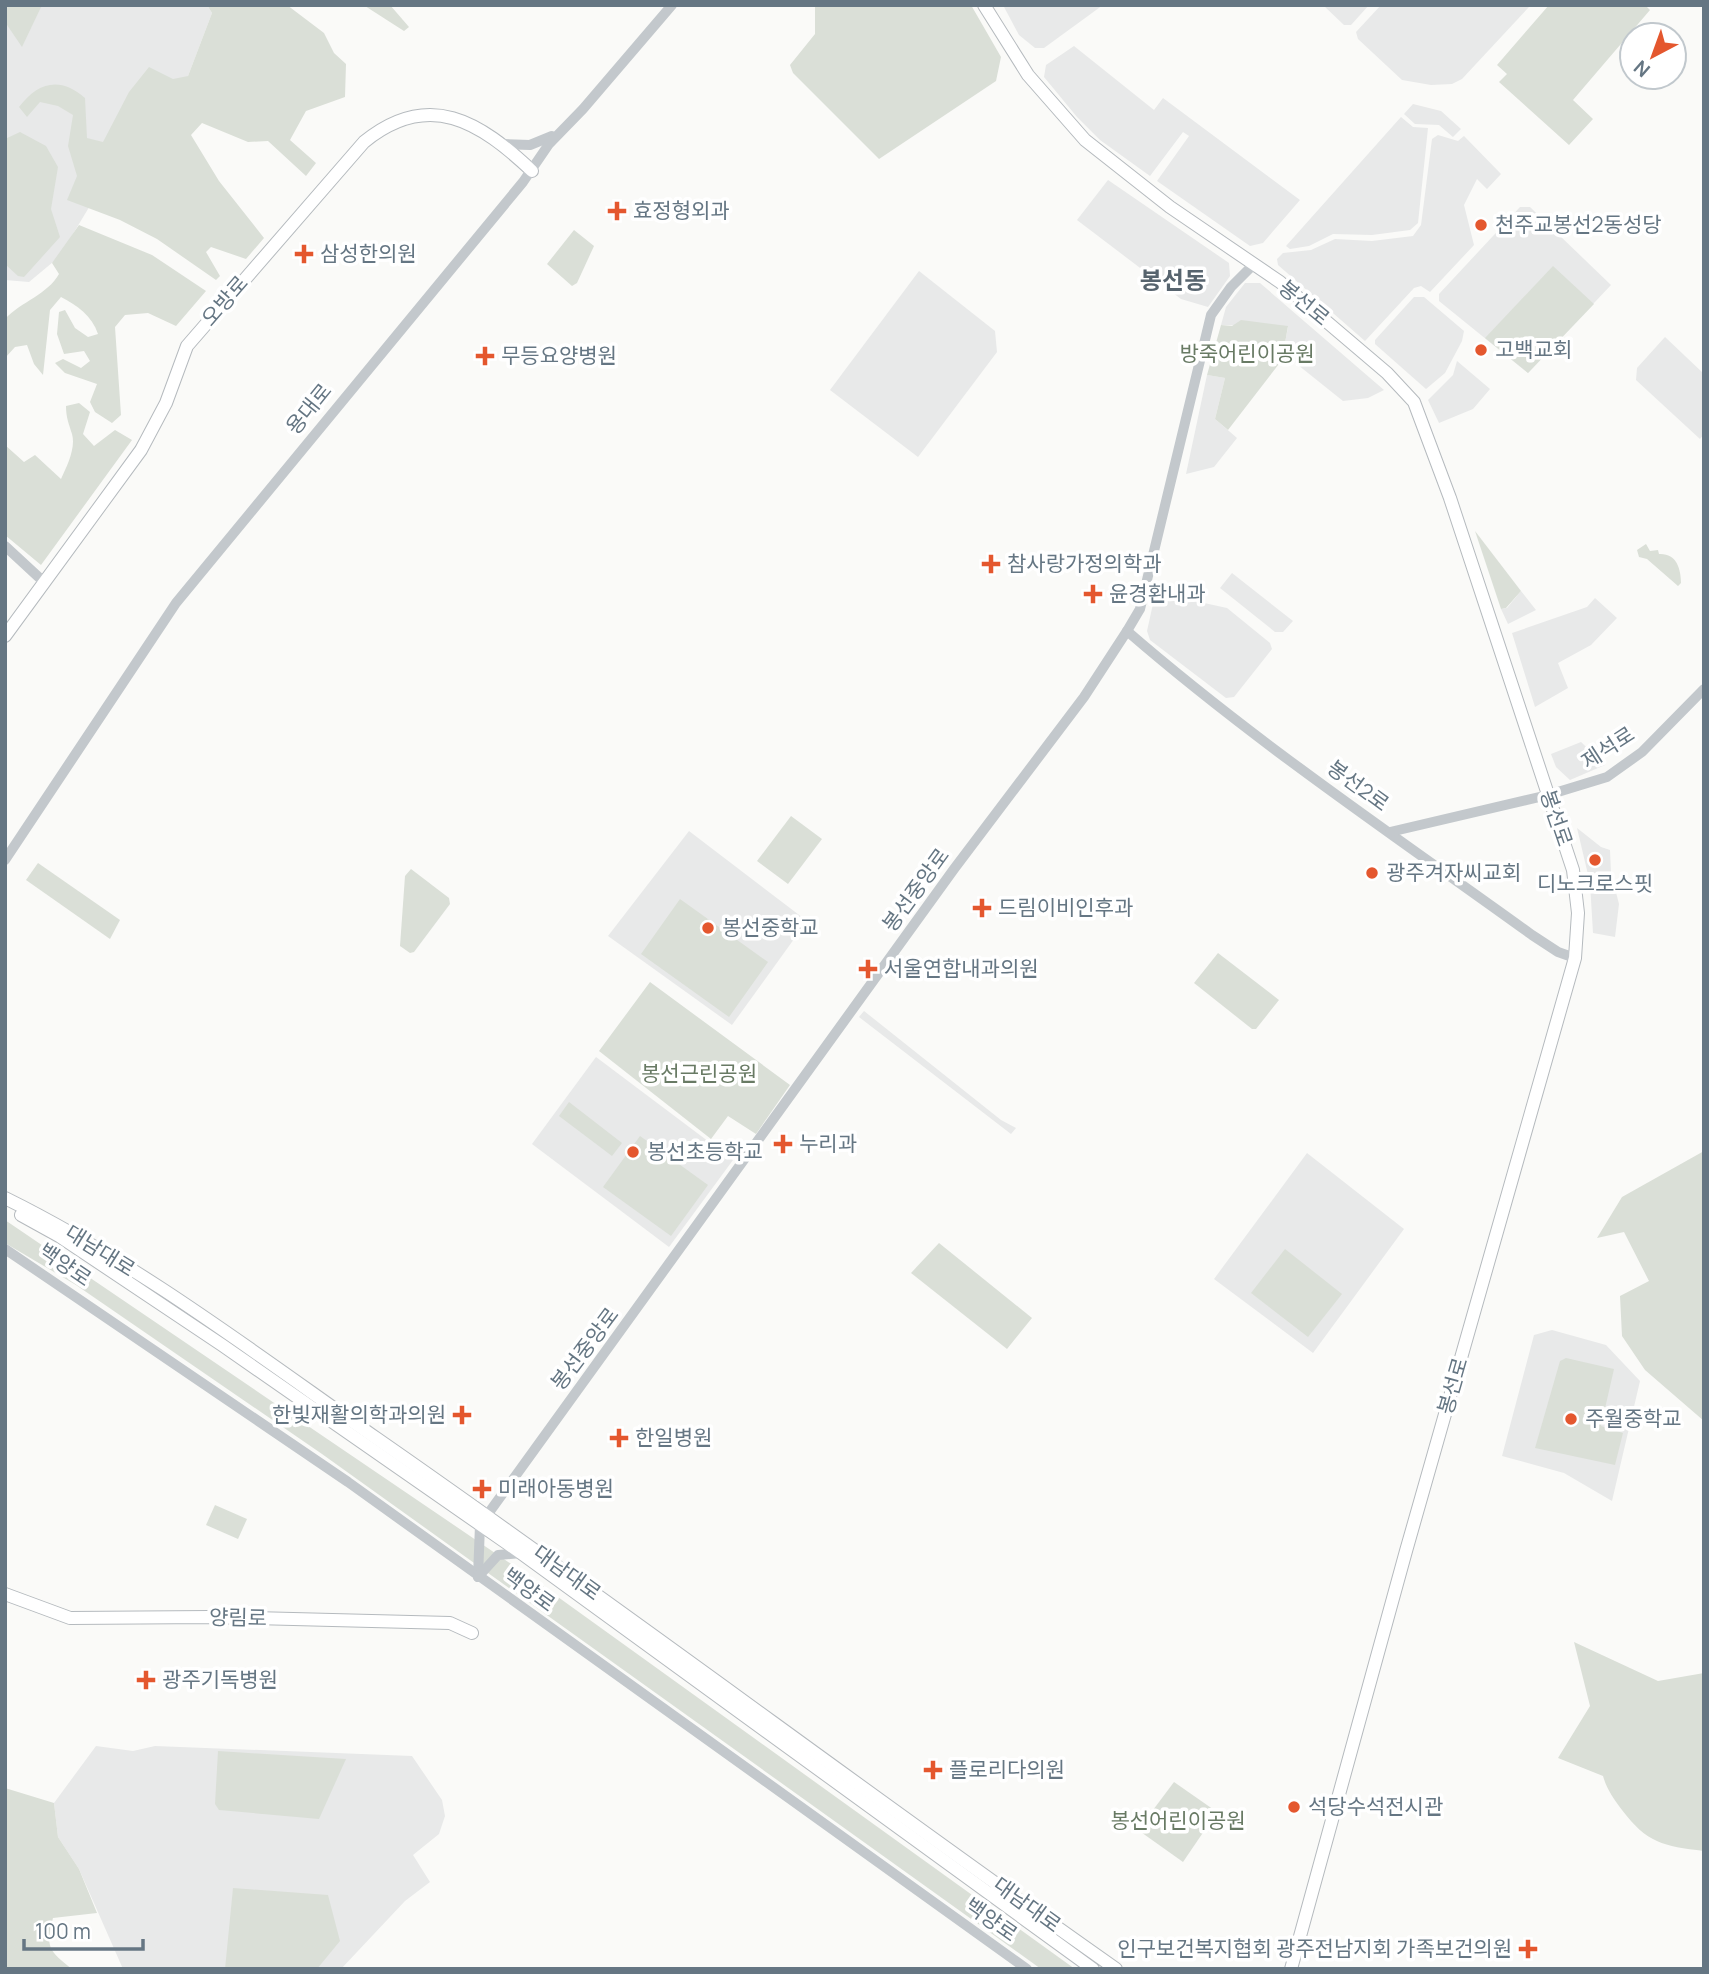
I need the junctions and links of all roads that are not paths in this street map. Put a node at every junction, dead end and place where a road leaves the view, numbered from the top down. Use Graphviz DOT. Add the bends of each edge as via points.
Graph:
graph roads {
  1 [pos="672,5"];
  2 [pos="984,5"];
  3 [pos="559,133"];
  4 [pos="503,144"];
  5 [pos="532,171"];
  6 [pos="1254,264"];
  7 [pos="5,546"];
  8 [pos="46,583"];
  9 [pos="1128,631"];
  10 [pos="5,636"];
  11 [pos="1704,689"];
  12 [pos="1548,795"];
  13 [pos="1390,832"];
  14 [pos="5,860"];
  15 [pos="1575,958"];
  16 [pos="5,1198"];
  17 [pos="5,1207"];
  18 [pos="5,1249"];
  19 [pos="483,1521"];
  20 [pos="521,1553"];
  21 [pos="478,1577"];
  22 [pos="5,1594"];
  23 [pos="472,1633"];
  24 [pos="1027,1969"];
  25 [pos="1093,1969"];
  26 [pos="1116,1969"];
  27 [pos="1294,1969"];
  1 -- 3 [label="street, 용대로"];
  2 -- 6 [label="main road, 봉선로" via="1028,75 1085,140 1114,166"];
  3 -- 4 [label="street" via="530,145"];
  3 -- 5 [label="street, 용대로"];
  4 -- 5 [label="main road, 오방로"];
  4 -- 8 [label="main road, 오방로" via="470,124 429,116 393,122 364,142 187,346 166,404 141,450"];
  5 -- 14 [label="street, 용대로" via="174,606"];
  6 -- 9 [label="street, 봉선중앙로" via="1211,315 1140,609"];
  6 -- 12 [label="main road, 봉선로" via="1362,351 1414,402"];
  7 -- 8 [label="street"];
  8 -- 10 [label="main road, 오방로"];
  9 -- 13 [label="street, 봉선2로" via="1188,684"];
  9 -- 19 [label="street, 봉선중앙로"];
  11 -- 12 [label="street, 제석로" via="1628,763 1588,785"];
  12 -- 13 [label="street, 제석로"];
  12 -- 15 [label="main road, 봉선로" via="1573,870 1578,913"];
  13 -- 15 [label="street, 봉선2로" via="1532,935"];
  15 -- 27 [label="main road, 봉선로" via="1406,1550"];
  16 -- 19 [label="main road, 대남대로" via="40,1214 134,1272"];
  17 -- 19 [label="main road, 대남대로" via="59,1236"];
  18 -- 21 [label="street, 백양로" via="199,1379"];
  19 -- 20 [label="main road, 대남대로"];
  19 -- 21 [label="street"];
  19 -- 26 [label="main road, 대남대로"];
  20 -- 21 [label="street, 대남대로" via="498,1555"];
  20 -- 25 [label="main road, 대남대로"];
  21 -- 24 [label="street, 백양로"];
  22 -- 23 [label="main road, 양림로" via="70,1618 450,1623"];
}
